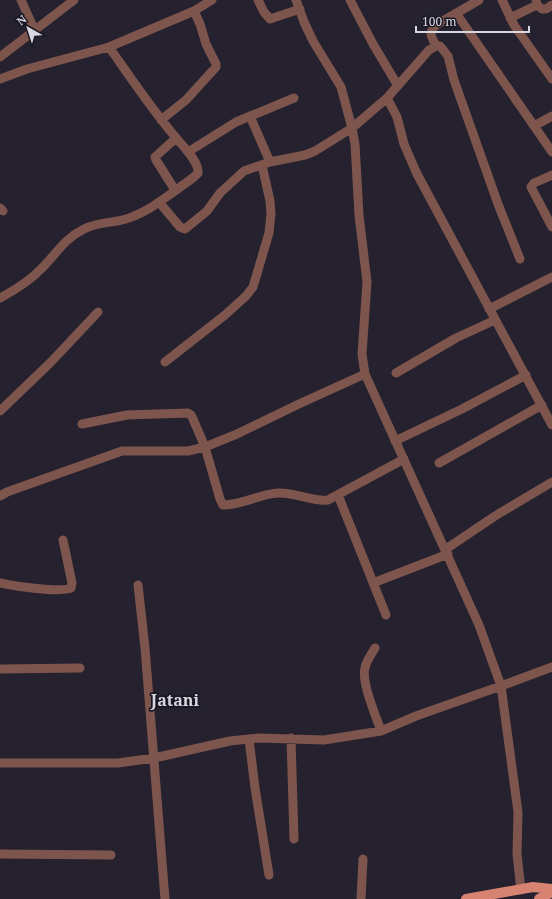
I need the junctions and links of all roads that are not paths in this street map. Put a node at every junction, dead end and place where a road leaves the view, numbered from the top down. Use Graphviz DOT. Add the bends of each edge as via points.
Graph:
graph roads {
  1 [pos="21,0"];
  2 [pos="74,0"];
  3 [pos="212,0"];
  4 [pos="258,0"];
  5 [pos="296,0"];
  6 [pos="350,0"];
  7 [pos="479,0"];
  8 [pos="502,0"];
  9 [pos="536,2"];
  10 [pos="552,5"];
  11 [pos="300,9"];
  12 [pos="194,12"];
  13 [pos="456,13"];
  14 [pos="510,18"];
  15 [pos="35,31"];
  16 [pos="436,46"];
  17 [pos="109,47"];
  18 [pos="0,57"];
  19 [pos="0,79"];
  20 [pos="552,79"];
  21 [pos="398,86"];
  22 [pos="294,98"];
  23 [pos="387,98"];
  24 [pos="250,116"];
  25 [pos="552,116"];
  26 [pos="161,120"];
  27 [pos="534,126"];
  28 [pos="352,128"];
  29 [pos="176,138"];
  30 [pos="188,152"];
  31 [pos="552,152"];
  32 [pos="266,164"];
  33 [pos="552,175"];
  34 [pos="175,190"];
  35 [pos="159,202"];
  36 [pos="552,225"];
  37 [pos="520,259"];
  38 [pos="552,277"];
  39 [pos="0,298"];
  40 [pos="489,309"];
  41 [pos="98,312"];
  42 [pos="495,320"];
  43 [pos="165,362"];
  44 [pos="366,374"];
  45 [pos="396,374"];
  46 [pos="526,375"];
  47 [pos="542,405"];
  48 [pos="0,411"];
  49 [pos="551,420"];
  50 [pos="82,424"];
  51 [pos="395,441"];
  52 [pos="205,447"];
  53 [pos="404,459"];
  54 [pos="439,463"];
  55 [pos="552,482"];
  56 [pos="338,495"];
  57 [pos="0,496"];
  58 [pos="63,540"];
  59 [pos="447,551"];
  60 [pos="0,583"];
  61 [pos="373,583"];
  62 [pos="138,584"];
  63 [pos="386,615"];
  64 [pos="375,648"];
  65 [pos="552,667"];
  66 [pos="80,668"];
  67 [pos="0,669"];
  68 [pos="501,686"];
  69 [pos="381,731"];
  70 [pos="291,738"];
  71 [pos="249,739"];
  72 [pos="154,758"];
  73 [pos="0,764"];
  74 [pos="294,839"];
  75 [pos="0,854"];
  76 [pos="110,854"];
  77 [pos="363,859"];
  78 [pos="269,875"];
  79 [pos="552,884"];
  80 [pos="533,888"];
  81 [pos="552,889"];
  82 [pos="521,890"];
  83 [pos="552,892"];
  84 [pos="552,898"];
  85 [pos="165,899"];
  86 [pos="361,899"];
  87 [pos="466,899"];
  88 [pos="539,899"];
  89 [pos="547,899"];
  1 -- 15 [label="street"];
  2 -- 15 [label="street"];
  3 -- 12 [label="street"];
  4 -- 11 [label="street" via="270,19"];
  5 -- 11 [label="street"];
  6 -- 21 [label="street"];
  7 -- 13 [label="street"];
  8 -- 14 [label="street"];
  9 -- 10 [label="street" via="542,9"];
  9 -- 14 [label="street"];
  11 -- 28 [label="street" via="313,41 341,87"];
  12 -- 17 [label="street"];
  12 -- 26 [label="street" via="216,67 186,100"];
  13 -- 16 [label="street" via="432,28 431,34"];
  13 -- 27 [label="street"];
  14 -- 20 [label="street"];
  15 -- 18 [label="street"];
  16 -- 21 [label="street" via="429,50"];
  16 -- 37 [label="street" via="440,46 448,56 454,80"];
  17 -- 19 [label="street"];
  17 -- 26 [label="street"];
  21 -- 23 [label="street"];
  22 -- 24 [label="street"];
  23 -- 28 [label="street"];
  23 -- 40 [label="street" via="397,117 404,144 417,174"];
  24 -- 30 [label="street"];
  24 -- 32 [label="street"];
  25 -- 27 [label="street"];
  26 -- 29 [label="street"];
  27 -- 31 [label="street"];
  28 -- 32 [label="street" via="315,151"];
  28 -- 44 [label="street" via="367,282 362,354"];
  29 -- 30 [label="street"];
  29 -- 34 [label="street" via="155,157"];
  30 -- 34 [label="street" via="198,173"];
  32 -- 35 [label="street" via="244,171 220,193 207,211 185,228 180,227"];
  32 -- 43 [label="street" via="271,214 269,233 253,288 225,315"];
  33 -- 36 [label="street" via="531,187"];
  34 -- 35 [label="street"];
  35 -- 39 [label="street" via="134,216 99,223 73,236 64,242 43,268 24,284"];
  38 -- 40 [label="street"];
  40 -- 42 [label="street"];
  41 -- 48 [label="street"];
  42 -- 45 [label="street" via="456,338"];
  42 -- 46 [label="street"];
  44 -- 51 [label="street"];
  44 -- 52 [label="street"];
  46 -- 47 [label="street"];
  46 -- 51 [label="street"];
  47 -- 49 [label="street"];
  47 -- 54 [label="street"];
  50 -- 52 [label="street" via="127,415 188,413"];
  51 -- 53 [label="street"];
  52 -- 56 [label="street" via="223,505 279,493 316,500 328,500"];
  52 -- 57 [label="street" via="188,451 122,451"];
  53 -- 56 [label="street"];
  53 -- 59 [label="street"];
  55 -- 59 [label="street" via="495,516"];
  56 -- 61 [label="street"];
  58 -- 60 [label="street" via="71,588 63,590"];
  59 -- 61 [label="street"];
  59 -- 68 [label="street" via="479,624"];
  61 -- 63 [label="street"];
  62 -- 72 [label="street"];
  64 -- 69 [label="street" via="367,661 364,675"];
  65 -- 68 [label="street"];
  66 -- 67 [label="street"];
  68 -- 69 [label="street"];
  68 -- 82 [label="street" via="518,812 517,854"];
  69 -- 70 [label="street" via="324,740"];
  70 -- 71 [label="street"];
  70 -- 74 [label="street"];
  71 -- 72 [label="street"];
  71 -- 78 [label="street"];
  72 -- 73 [label="street" via="118,763"];
  72 -- 85 [label="street"];
  75 -- 76 [label="street"];
  77 -- 86 [label="street"];
  79 -- 80 [label="street"];
  80 -- 81 [label="main road"];
  80 -- 82 [label="main road"];
  82 -- 87 [label="main road"];
  83 -- 88 [label="main road"];
  84 -- 89 [label="street"];
}
